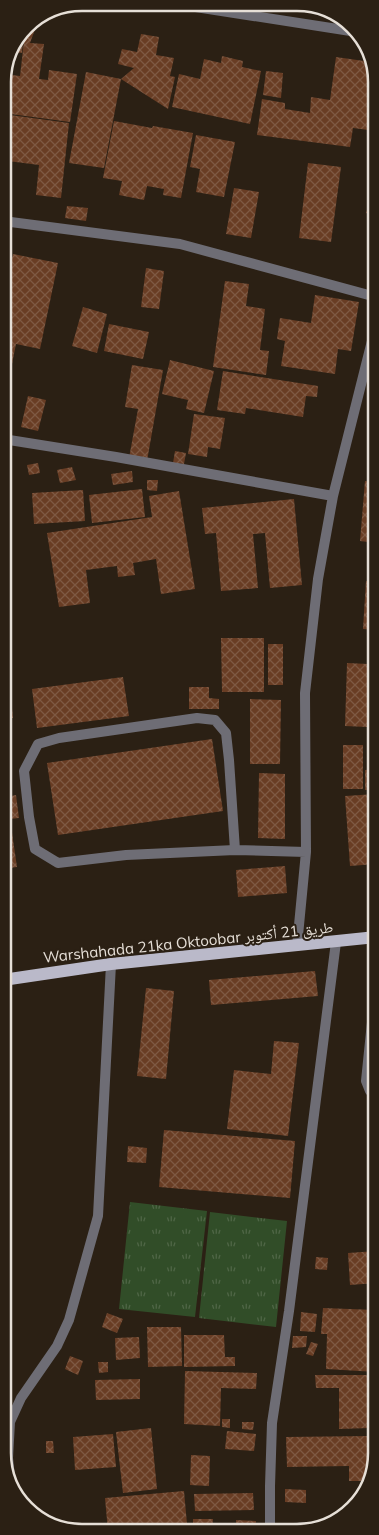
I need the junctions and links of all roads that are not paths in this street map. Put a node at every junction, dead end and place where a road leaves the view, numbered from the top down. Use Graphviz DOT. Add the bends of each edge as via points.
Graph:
graph roads {
  1 [pos="217,11"];
  2 [pos="344,30"];
  3 [pos="11,222"];
  4 [pos="368,295"];
  5 [pos="368,358"];
  6 [pos="11,440"];
  7 [pos="333,496"];
  8 [pos="235,850"];
  9 [pos="306,852"];
  10 [pos="368,938"];
  11 [pos="336,942"];
  12 [pos="297,946"];
  13 [pos="111,964"];
  14 [pos="11,979"];
  15 [pos="368,1062"];
  16 [pos="368,1086"];
  17 [pos="11,1420"];
  18 [pos="271,1524"];
  1 -- 2 [label="street"];
  3 -- 4 [label="street" via="180,244"];
  5 -- 7 [label="street"];
  6 -- 7 [label="street"];
  7 -- 9 [label="street" via="318,579 305,693"];
  8 -- 8 [label="street" via="126,855 58,863 35,849 24,771 38,744 59,738 197,718 214,720 226,733"];
  8 -- 9 [label="street"];
  9 -- 12 [label="street"];
  10 -- 11 [label="main road, Warshahada 21ka Oktoobar طريق 21 أكتوبر"];
  11 -- 12 [label="main road, Warshahada 21ka Oktoobar طريق 21 أكتوبر"];
  11 -- 18 [label="street" via="272,1423"];
  12 -- 13 [label="main road, Warshahada 21ka Oktoobar طريق 21 أكتوبر"];
  13 -- 14 [label="main road, Warshahada 21ka Oktoobar طريق 21 أكتوبر"];
  13 -- 17 [label="street" via="98,1216 69,1320 57,1346 21,1398"];
  15 -- 16 [label="street"];
}
